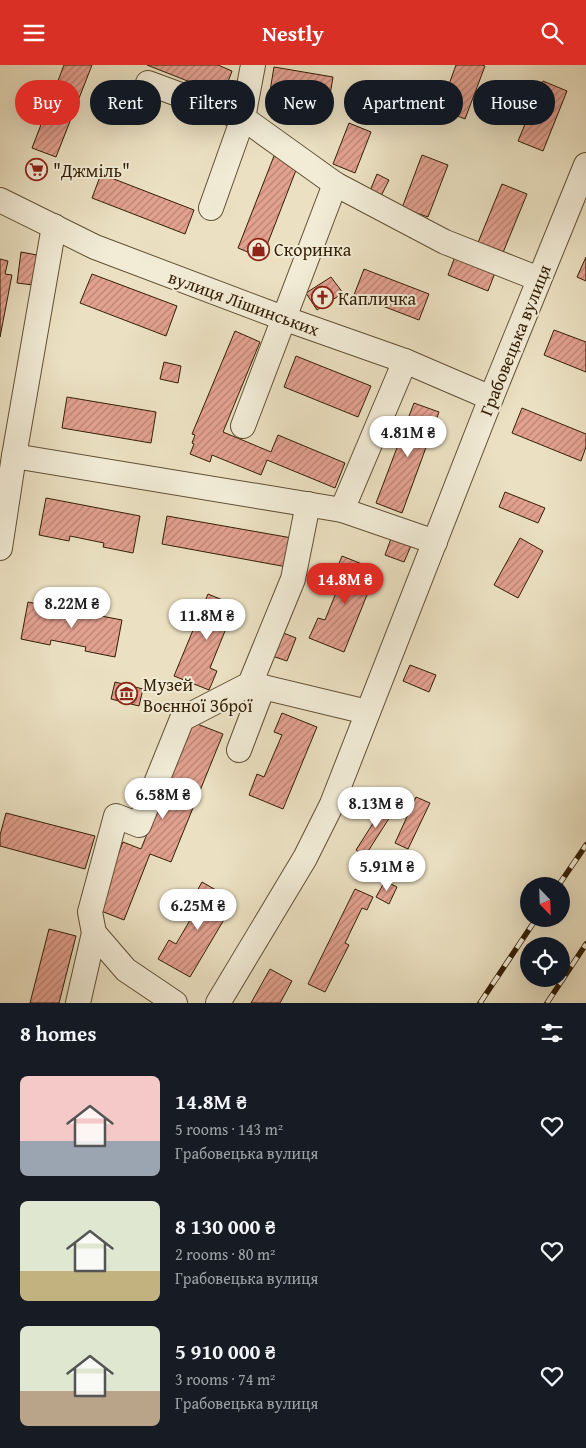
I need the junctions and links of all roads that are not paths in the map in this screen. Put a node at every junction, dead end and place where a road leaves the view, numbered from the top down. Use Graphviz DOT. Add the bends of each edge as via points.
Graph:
graph roads {
  1 [pos="253,65"];
  2 [pos="250,80"];
  3 [pos="241,125"];
  4 [pos="253,125"];
  5 [pos="586,165"];
  6 [pos="335,184"];
  7 [pos="0,199"];
  8 [pos="212,208"];
  9 [pos="54,226"];
  10 [pos="539,279"];
  11 [pos="284,318"];
  12 [pos="405,361"];
  13 [pos="491,397"];
  14 [pos="243,425"];
  15 [pos="14,456"];
  16 [pos="308,504"];
  17 [pos="342,510"];
  18 [pos="435,542"];
  19 [pos="0,548"];
  20 [pos="256,685"];
  21 [pos="367,712"];
  22 [pos="239,750"];
  23 [pos="94,933"];
  24 [pos="78,1003"];
  25 [pos="175,1003"];
  26 [pos="218,1003"];
  1 -- 2 [label="street"];
  3 -- 8 [label="street"];
  4 -- 6 [label="street"];
  5 -- 10 [label="street, Грабовецька вулиця"];
  6 -- 10 [label="street" via="445,242"];
  6 -- 11 [label="street"];
  7 -- 9 [label="street, вулиця Лішинських"];
  9 -- 11 [label="street, вулиця Лішинських" via="95,247"];
  9 -- 15 [label="street"];
  10 -- 13 [label="street, Грабовецька вулиця"];
  11 -- 12 [label="street, вулиця Лішинських"];
  11 -- 14 [label="street"];
  12 -- 13 [label="street, вулиця Лішинських"];
  12 -- 17 [label="street"];
  13 -- 18 [label="street, Грабовецька вулиця"];
  15 -- 16 [label="street"];
  15 -- 19 [label="street"];
  16 -- 17 [label="street"];
  16 -- 20 [label="street" via="293,579"];
  17 -- 18 [label="street"];
  18 -- 21 [label="street, Грабовецька вулиця"];
  20 -- 21 [label="street"];
  20 -- 22 [label="street"];
  20 -- 23 [label="street" via="182,719 139,825 116,816 90,912"];
  21 -- 26 [label="street, Грабовецька вулиця" via="332,804 304,858"];
  23 -- 24 [label="street"];
  23 -- 25 [label="street" via="126,970"];
}
